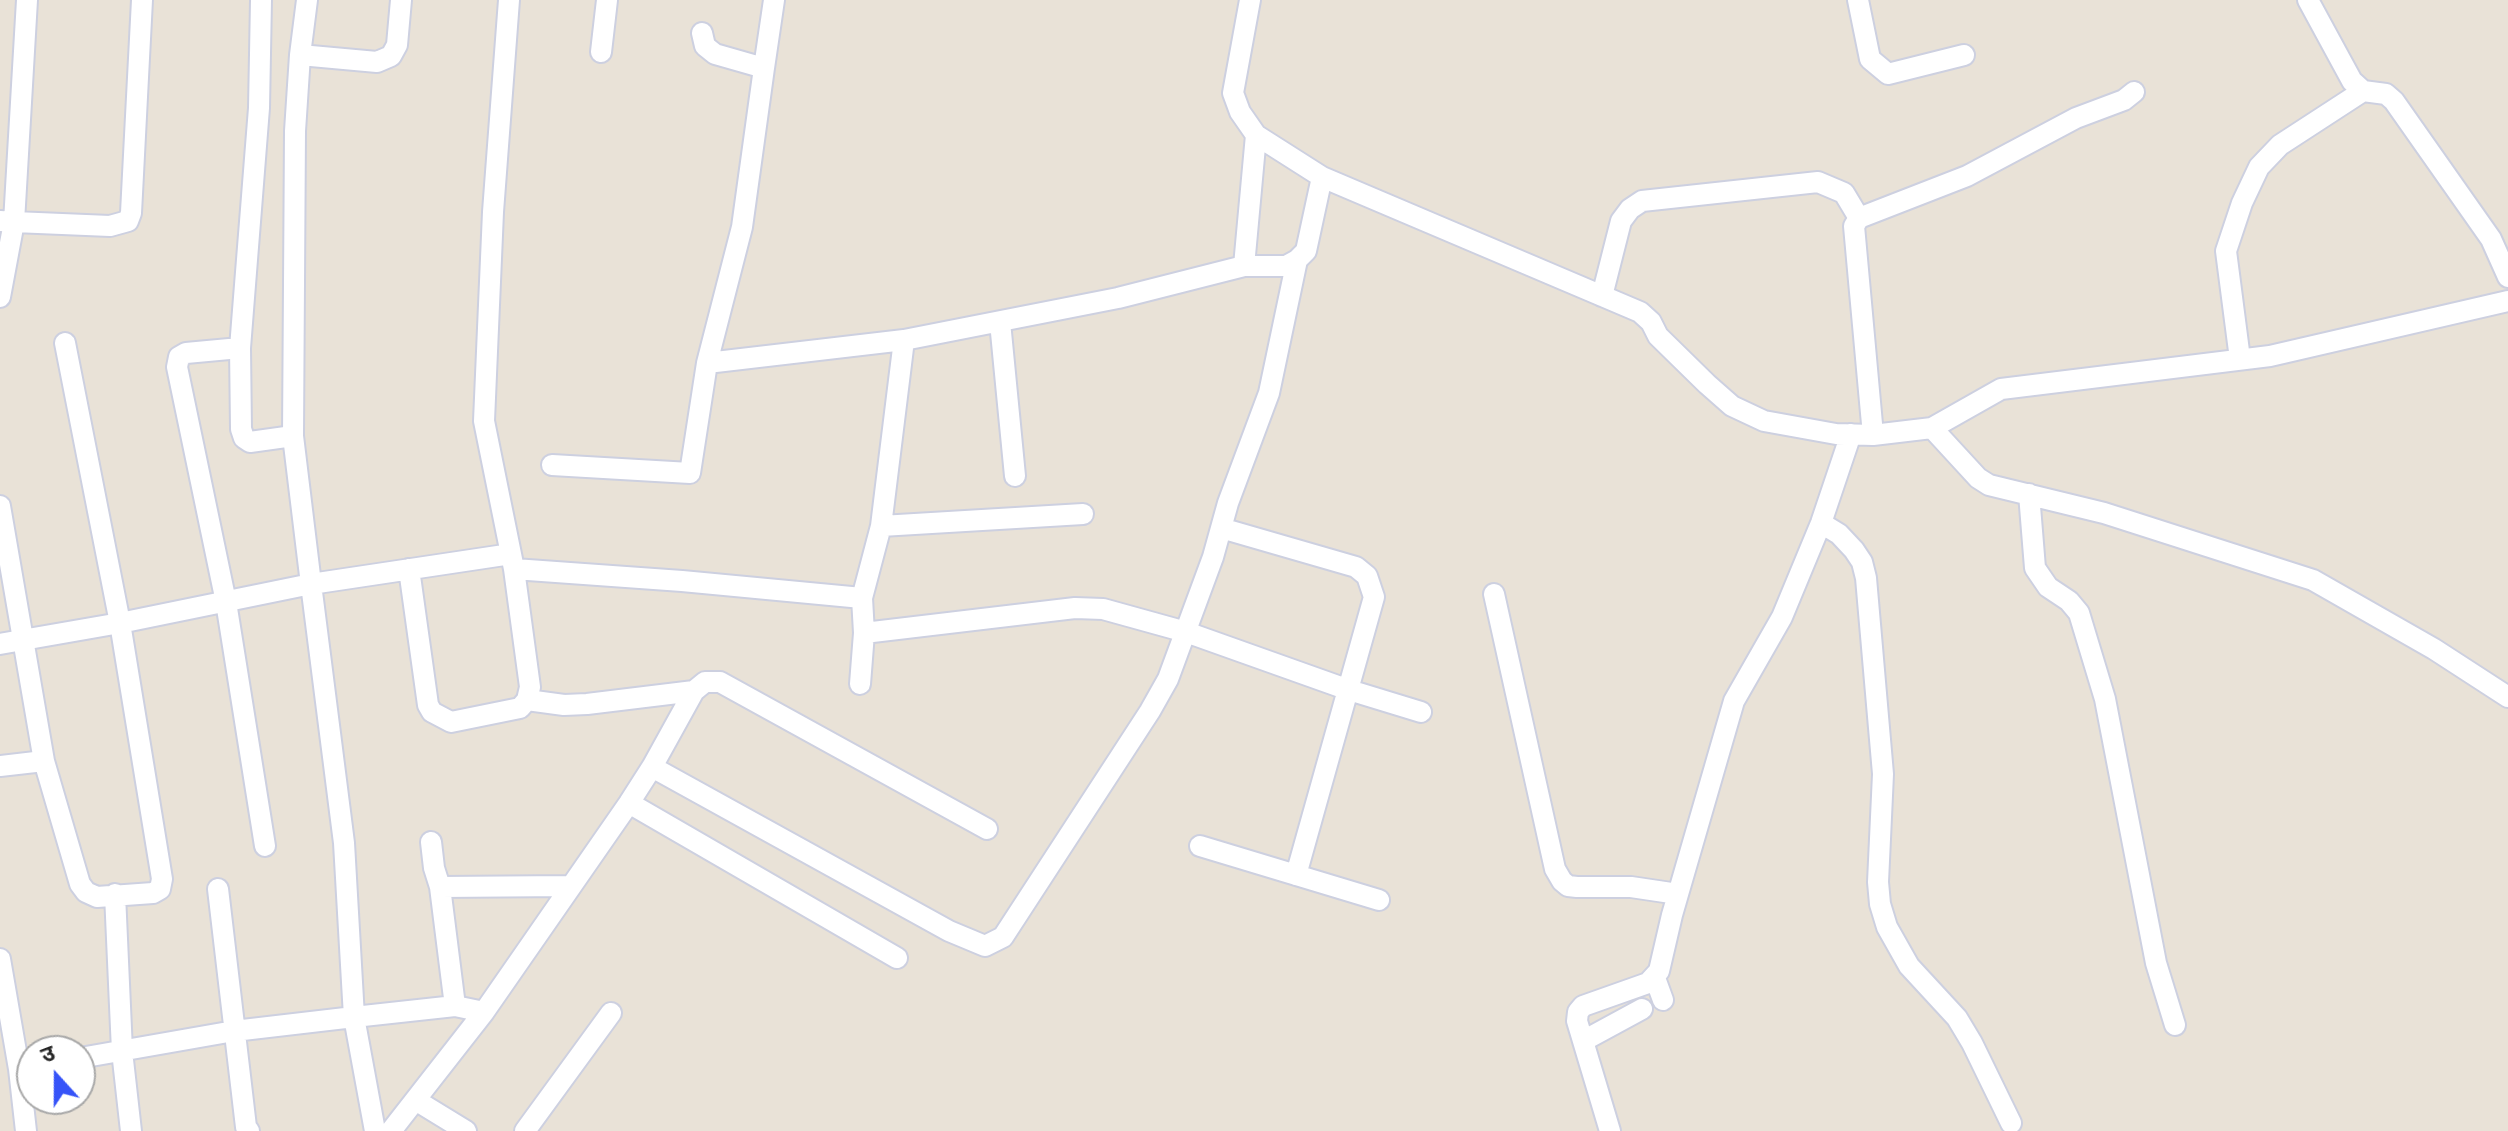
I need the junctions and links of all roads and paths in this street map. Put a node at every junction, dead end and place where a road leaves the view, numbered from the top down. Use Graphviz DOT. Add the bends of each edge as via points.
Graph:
graph roads {
  1 [pos="27,0"];
  2 [pos="142,0"];
  3 [pos="261,0"];
  4 [pos="307,0"];
  5 [pos="401,0"];
  6 [pos="509,0"];
  7 [pos="607,0"];
  8 [pos="774,0"];
  9 [pos="1250,0"];
  10 [pos="1858,0"];
  11 [pos="2308,0"];
  12 [pos="702,33"];
  13 [pos="601,52"];
  14 [pos="300,55"];
  15 [pos="1964,55"];
  16 [pos="764,68"];
  17 [pos="2363,91"];
  18 [pos="2134,92"];
  19 [pos="1256,135"];
  20 [pos="1322,177"];
  21 [pos="1859,218"];
  22 [pos="7,221"];
  23 [pos="1297,260"];
  24 [pos="1244,266"];
  25 [pos="2508,277"];
  26 [pos="1602,296"];
  27 [pos="0,297"];
  28 [pos="2508,301"];
  29 [pos="1000,322"];
  30 [pos="904,340"];
  31 [pos="65,343"];
  32 [pos="240,348"];
  33 [pos="2240,359"];
  34 [pos="707,363"];
  35 [pos="1932,428"];
  36 [pos="1851,434"];
  37 [pos="1873,435"];
  38 [pos="293,436"];
  39 [pos="552,465"];
  40 [pos="1015,476"];
  41 [pos="2029,494"];
  42 [pos="0,506"];
  43 [pos="1083,514"];
  44 [pos="1821,523"];
  45 [pos="881,526"];
  46 [pos="1221,528"];
  47 [pos="512,562"];
  48 [pos="409,569"];
  49 [pos="311,584"];
  50 [pos="1494,594"];
  51 [pos="862,598"];
  52 [pos="226,602"];
  53 [pos="120,623"];
  54 [pos="1186,632"];
  55 [pos="864,633"];
  56 [pos="23,638"];
  57 [pos="0,644"];
  58 [pos="860,684"];
  59 [pos="1349,690"];
  60 [pos="694,691"];
  61 [pos="2508,697"];
  62 [pos="527,700"];
  63 [pos="1421,712"];
  64 [pos="44,761"];
  65 [pos="0,766"];
  66 [pos="652,767"];
  67 [pos="629,803"];
  68 [pos="987,829"];
  69 [pos="431,842"];
  70 [pos="265,846"];
  71 [pos="1200,846"];
  72 [pos="1296,875"];
  73 [pos="569,886"];
  74 [pos="440,887"];
  75 [pos="218,889"];
  76 [pos="115,894"];
  77 [pos="1678,894"];
  78 [pos="1379,900"];
  79 [pos="897,958"];
  80 [pos="0,959"];
  81 [pos="1655,978"];
  82 [pos="1663,1000"];
  83 [pos="455,1006"];
  84 [pos="1642,1009"];
  85 [pos="484,1012"];
  86 [pos="611,1013"];
  87 [pos="354,1017"];
  88 [pos="2175,1025"];
  89 [pos="234,1031"];
  90 [pos="1583,1041"];
  91 [pos="122,1051"];
  92 [pos="96,1055"];
  93 [pos="16,1063"];
  94 [pos="417,1101"];
  95 [pos="2011,1123"];
  96 [pos="131,1131"];
  97 [pos="249,1131"];
  98 [pos="375,1131"];
  99 [pos="391,1131"];
  100 [pos="466,1131"];
  101 [pos="525,1131"];
  102 [pos="1610,1131"];
  1 -- 22 [label="street"];
  2 -- 22 [label="street" via="128,221 110,226"];
  3 -- 32 [label="street" via="259,108"];
  4 -- 14 [label="street"];
  5 -- 14 [label="street" via="391,56 377,62"];
  6 -- 47 [label="street" via="484,421"];
  7 -- 13 [label="street"];
  8 -- 16 [label="street"];
  9 -- 19 [label="street" via="1233,93"];
  10 -- 15 [label="street" via="1870,59 1888,74"];
  11 -- 17 [label="street" via="2352,81"];
  12 -- 16 [label="street" via="705,46 715,54"];
  14 -- 38 [label="street"];
  16 -- 34 [label="street" via="742,227"];
  17 -- 25 [label="street" via="2386,94 2394,101 2491,239"];
  17 -- 33 [label="street" via="2280,145 2259,167 2242,203 2226,251"];
  18 -- 21 [label="street" via="1967,176"];
  19 -- 20 [label="street"];
  19 -- 24 [label="street"];
  20 -- 23 [label="street" via="1306,251"];
  20 -- 26 [label="street"];
  21 -- 26 [label="street" via="1844,193 1818,182 1642,201 1621,221"];
  21 -- 37 [label="street" via="1854,226"];
  22 -- 27 [label="street"];
  23 -- 24 [label="street" via="1286,266"];
  23 -- 46 [label="street" via="1269,393"];
  24 -- 29 [label="street"];
  26 -- 36 [label="street" via="1640,312 1732,406 1764,421"];
  28 -- 33 [label="street"];
  29 -- 30 [label="street"];
  29 -- 40 [label="street"];
  30 -- 34 [label="street"];
  30 -- 45 [label="street"];
  31 -- 53 [label="street"];
  32 -- 38 [label="street" via="244,438 250,442"];
  32 -- 52 [label="street" via="186,353 177,367"];
  33 -- 35 [label="street" via="2001,389"];
  34 -- 39 [label="street" via="690,473"];
  35 -- 37 [label="street"];
  35 -- 41 [label="street" via="1978,478"];
  36 -- 37 [label="street"];
  36 -- 44 [label="street"];
  38 -- 49 [label="street"];
  41 -- 61 [label="street" via="2313,580"];
  41 -- 88 [label="street" via="2035,568 2079,613 2105,699 2156,963"];
  42 -- 56 [label="street"];
  43 -- 45 [label="street"];
  44 -- 77 [label="street" via="1782,617 1734,701"];
  44 -- 95 [label="street" via="1854,550 1866,578 1883,774 1878,882 1887,927 1909,966 1957,1018"];
  45 -- 51 [label="street"];
  46 -- 54 [label="street"];
  46 -- 59 [label="street" via="1356,567 1367,576 1374,597"];
  47 -- 48 [label="street"];
  47 -- 51 [label="street"];
  47 -- 62 [label="street" via="530,687"];
  48 -- 49 [label="street"];
  48 -- 62 [label="street" via="432,712 451,722 520,708"];
  49 -- 52 [label="street"];
  49 -- 87 [label="street" via="344,843"];
  50 -- 77 [label="street" via="1555,869 1562,881 1568,886"];
  51 -- 55 [label="street"];
  52 -- 53 [label="street"];
  52 -- 70 [label="street"];
  53 -- 56 [label="street"];
  53 -- 76 [label="street" via="162,879 153,893"];
  54 -- 55 [label="street" via="1103,609 1075,608"];
  54 -- 59 [label="street"];
  54 -- 66 [label="street" via="1150,711 1003,937 985,946"];
  55 -- 58 [label="street"];
  56 -- 57 [label="street"];
  56 -- 64 [label="street"];
  59 -- 63 [label="street"];
  59 -- 72 [label="street"];
  60 -- 62 [label="street" via="587,704"];
  60 -- 66 [label="street"];
  60 -- 68 [label="street" via="705,682 720,682"];
  64 -- 65 [label="street"];
  64 -- 76 [label="street" via="80,884 97,897"];
  66 -- 67 [label="street"];
  67 -- 73 [label="street"];
  67 -- 79 [label="street"];
  69 -- 74 [label="street"];
  71 -- 72 [label="street"];
  72 -- 78 [label="street"];
  73 -- 74 [label="street"];
  73 -- 85 [label="street"];
  74 -- 83 [label="street"];
  75 -- 89 [label="street"];
  76 -- 91 [label="street"];
  77 -- 81 [label="street"];
  80 -- 93 [label="street"];
  81 -- 82 [label="street"];
  81 -- 90 [label="street" via="1583,1006 1577,1021"];
  83 -- 85 [label="street"];
  83 -- 87 [label="street"];
  84 -- 90 [label="street"];
  85 -- 94 [label="street"];
  86 -- 101 [label="street"];
  87 -- 89 [label="street"];
  87 -- 98 [label="street"];
  89 -- 91 [label="street"];
  89 -- 97 [label="street"];
  90 -- 102 [label="street"];
  91 -- 92 [label="street"];
  91 -- 96 [label="street"];
  94 -- 99 [label="street"];
  94 -- 100 [label="street"];
}
